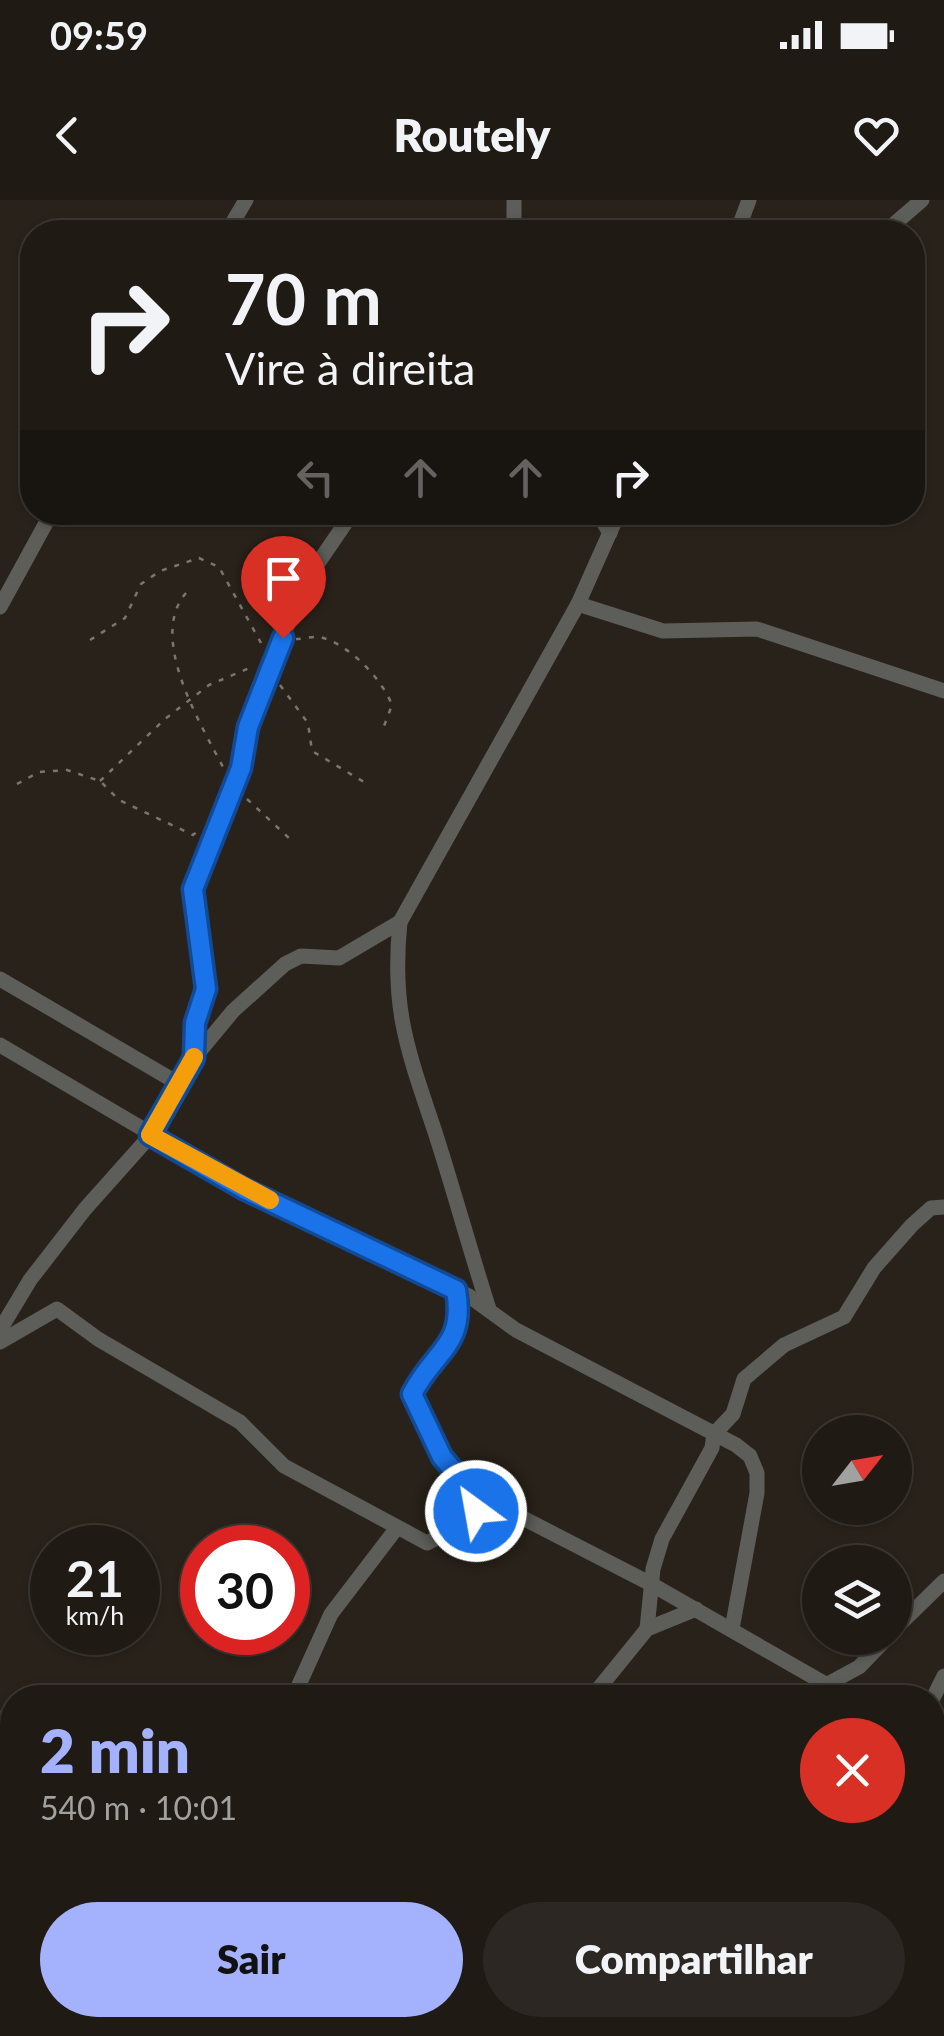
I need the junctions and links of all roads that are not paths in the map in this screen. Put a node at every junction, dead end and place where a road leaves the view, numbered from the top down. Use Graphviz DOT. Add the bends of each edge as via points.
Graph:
graph roads {
  1 [pos="922,200"];
  2 [pos="898,220"];
  3 [pos="45,525"];
  4 [pos="344,525"];
  5 [pos="605,525"];
  6 [pos="614,525"];
  7 [pos="610,534"];
  8 [pos="578,604"];
  9 [pos="0,608"];
  10 [pos="944,691"];
  11 [pos="400,922"];
  12 [pos="0,980"];
  13 [pos="0,1045"];
  14 [pos="194,1058"];
  15 [pos="181,1085"];
  16 [pos="150,1135"];
  17 [pos="944,1207"];
  18 [pos="456,1290"];
  19 [pos="489,1311"];
  20 [pos="0,1330"];
  21 [pos="0,1342"];
  22 [pos="714,1434"];
  23 [pos="479,1500"];
  24 [pos="396,1528"];
  25 [pos="944,1581"];
  26 [pos="651,1584"];
  27 [pos="696,1610"];
  28 [pos="912,1613"];
  29 [pos="647,1629"];
  30 [pos="732,1629"];
  31 [pos="871,1655"];
  32 [pos="299,1685"];
  33 [pos="602,1685"];
  34 [pos="822,1685"];
  35 [pos="826,1685"];
  1 -- 2 [label="street"];
  3 -- 9 [label="street"];
  4 -- 14 [label="street" via="314,569 270,665 193,889 207,968"];
  5 -- 7 [label="street"];
  6 -- 7 [label="street"];
  7 -- 8 [label="street"];
  8 -- 10 [label="street" via="663,631 757,629"];
  8 -- 11 [label="street"];
  11 -- 14 [label="street" via="340,958 301,956 285,964"];
  11 -- 19 [label="street" via="394,976 402,1027"];
  12 -- 15 [label="street"];
  13 -- 16 [label="street"];
  14 -- 15 [label="street"];
  15 -- 16 [label="street"];
  16 -- 18 [label="street" via="244,1189"];
  16 -- 20 [label="street" via="63,1237"];
  17 -- 22 [label="street" via="930,1208 912,1225 874,1268 844,1318 759,1364 744,1380 733,1414"];
  18 -- 19 [label="street"];
  18 -- 23 [label="street" via="460,1317 452,1342 412,1394 442,1457"];
  19 -- 22 [label="street"];
  21 -- 24 [label="street" via="57,1309 70,1315 98,1339 240,1422 284,1466"];
  22 -- 26 [label="street" via="662,1538"];
  22 -- 30 [label="street" via="750,1456 757,1473"];
  23 -- 24 [label="street" via="472,1520 438,1540 427,1543"];
  23 -- 26 [label="street"];
  24 -- 32 [label="street" via="331,1614"];
  25 -- 28 [label="street"];
  26 -- 27 [label="street"];
  26 -- 29 [label="street"];
  27 -- 29 [label="street"];
  27 -- 30 [label="street"];
  29 -- 33 [label="street"];
  30 -- 34 [label="street"];
  31 -- 35 [label="street"];
}
